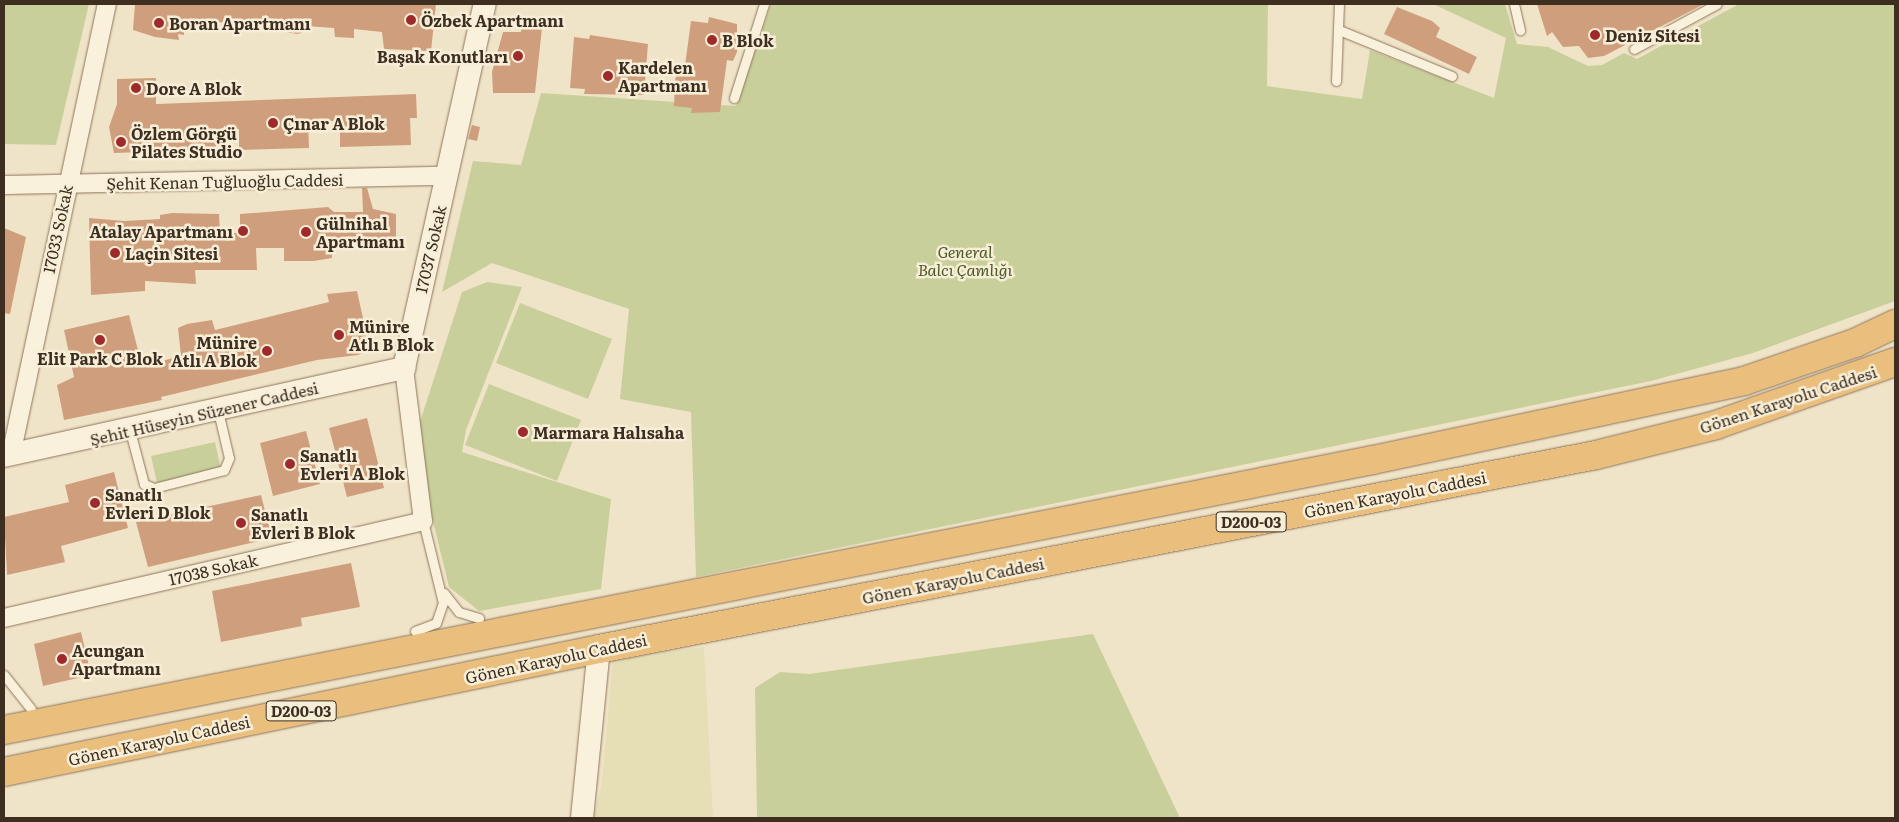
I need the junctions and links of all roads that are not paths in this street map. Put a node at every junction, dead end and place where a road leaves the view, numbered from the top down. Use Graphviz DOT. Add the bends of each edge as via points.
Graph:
graph roads {
  1 [pos="107,4"];
  2 [pos="485,4"];
  3 [pos="764,4"];
  4 [pos="1339,4"];
  5 [pos="1514,4"];
  6 [pos="1718,4"];
  7 [pos="1339,30"];
  8 [pos="1520,30"];
  9 [pos="1634,49"];
  10 [pos="1452,76"];
  11 [pos="1336,81"];
  12 [pos="734,98"];
  13 [pos="446,176"];
  14 [pos="4,185"];
  15 [pos="66,185"];
  16 [pos="1895,324"];
  17 [pos="1890,366"];
  18 [pos="404,368"];
  19 [pos="218,410"];
  20 [pos="130,431"];
  21 [pos="7,456"];
  22 [pos="423,521"];
  23 [pos="953,542"];
  24 [pos="439,584"];
  25 [pos="716,588"];
  26 [pos="4,618"];
  27 [pos="478,618"];
  28 [pos="560,619"];
  29 [pos="415,631"];
  30 [pos="599,649"];
  31 [pos="4,675"];
  32 [pos="31,709"];
  33 [pos="4,716"];
  34 [pos="4,730"];
  35 [pos="4,772"];
  36 [pos="582,818"];
  1 -- 15 [label="street, 17033 Sokak"];
  2 -- 13 [label="street, 17037 Sokak"];
  3 -- 12 [label="lane"];
  4 -- 7 [label="lane"];
  5 -- 8 [label="lane"];
  6 -- 9 [label="lane"];
  7 -- 10 [label="lane"];
  7 -- 11 [label="lane"];
  13 -- 15 [label="street, Şehit Kenan Tuğluoğlu Caddesi"];
  13 -- 18 [label="street, 17037 Sokak"];
  14 -- 15 [label="street, Şehit Kenan Tuğluoğlu Caddesi"];
  15 -- 21 [label="street, 17033 Sokak"];
  16 -- 23 [label="highway, Gönen Karayolu Caddesi / D200-03" via="1855,343 1744,381 1373,460"];
  17 -- 30 [label="highway, Gönen Karayolu Caddesi / D200-03" via="1716,425 1596,455"];
  18 -- 19 [label="street, Şehit Hüseyin Süzener Caddesi"];
  18 -- 22 [label="street, 17037 Sokak"];
  19 -- 20 [label="street, Şehit Hüseyin Süzener Caddesi"];
  19 -- 20 [label="lane" via="229,458 224,470 154,488 144,484"];
  20 -- 21 [label="street, Şehit Hüseyin Süzener Caddesi"];
  22 -- 24 [label="lane, 17037 Sokak"];
  22 -- 26 [label="street, 17038 Sokak"];
  23 -- 25 [label="highway, Gönen Karayolu Caddesi / D200-03"];
  23 -- 30 [label="highway" via="887,567 614,623 601,635"];
  24 -- 27 [label="lane" via="454,607"];
  24 -- 29 [label="lane" via="443,603 440,617"];
  25 -- 27 [label="highway" via="647,589"];
  25 -- 28 [label="highway, Gönen Karayolu Caddesi / D200-03"];
  27 -- 29 [label="highway"];
  28 -- 30 [label="highway" via="592,623"];
  28 -- 34 [label="highway, Gönen Karayolu Caddesi / D200-03"];
  29 -- 32 [label="highway"];
  30 -- 35 [label="highway, Gönen Karayolu Caddesi / D200-03"];
  30 -- 36 [label="street"];
  31 -- 32 [label="lane"];
  32 -- 33 [label="highway"];
}
